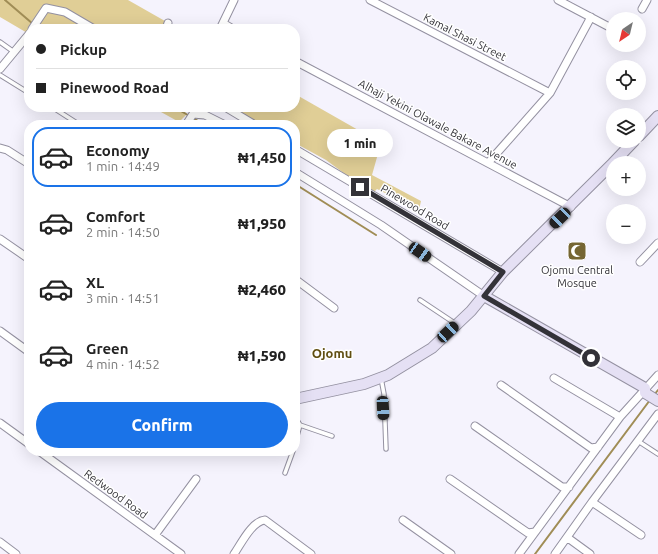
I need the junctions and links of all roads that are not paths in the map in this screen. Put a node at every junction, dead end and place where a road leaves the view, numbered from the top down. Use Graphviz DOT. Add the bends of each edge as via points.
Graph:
graph roads {
  1 [pos="234,0"];
  2 [pos="370,0"];
  3 [pos="558,0"];
  4 [pos="647,0"];
  5 [pos="45,4"];
  6 [pos="642,9"];
  7 [pos="591,17"];
  8 [pos="35,24"];
  9 [pos="86,24"];
  10 [pos="222,24"];
  11 [pos="606,25"];
  12 [pos="24,40"];
  13 [pos="0,42"];
  14 [pos="14,52"];
  15 [pos="300,64"];
  16 [pos="0,69"];
  17 [pos="0,75"];
  18 [pos="24,90"];
  19 [pos="550,93"];
  20 [pos="60,112"];
  21 [pos="233,112"];
  22 [pos="658,116"];
  23 [pos="72,120"];
  24 [pos="189,120"];
  25 [pos="215,120"];
  26 [pos="247,120"];
  27 [pos="646,129"];
  28 [pos="0,148"];
  29 [pos="627,148"];
  30 [pos="300,152"];
  31 [pos="620,156"];
  32 [pos="24,161"];
  33 [pos="488,163"];
  34 [pos="606,170"];
  35 [pos="300,176"];
  36 [pos="571,207"];
  37 [pos="0,239"];
  38 [pos="658,244"];
  39 [pos="24,256"];
  40 [pos="640,262"];
  41 [pos="503,272"];
  42 [pos="300,283"];
  43 [pos="484,296"];
  44 [pos="420,300"];
  45 [pos="334,308"];
  46 [pos="457,325"];
  47 [pos="0,331"];
  48 [pos="24,348"];
  49 [pos="658,375"];
  50 [pos="381,377"];
  51 [pos="554,378"];
  52 [pos="501,385"];
  53 [pos="645,390"];
  54 [pos="300,398"];
  55 [pos="658,401"];
  56 [pos="658,414"];
  57 [pos="620,417"];
  58 [pos="0,423"];
  59 [pos="300,425"];
  60 [pos="475,426"];
  61 [pos="332,436"];
  62 [pos="24,440"];
  63 [pos="638,441"];
  64 [pos="598,447"];
  65 [pos="386,449"];
  66 [pos="658,454"];
  67 [pos="46,456"];
  68 [pos="291,456"];
  69 [pos="285,473"];
  70 [pos="196,479"];
  71 [pos="450,479"];
  72 [pos="569,487"];
  73 [pos="592,502"];
  74 [pos="403,520"];
  75 [pos="535,532"];
  76 [pos="155,535"];
  77 [pos="642,535"];
  78 [pos="568,538"];
  79 [pos="0,542"];
  80 [pos="16,554"];
  81 [pos="181,554"];
  82 [pos="234,554"];
  83 [pos="311,554"];
  84 [pos="451,554"];
  85 [pos="519,554"];
  86 [pos="555,554"];
  87 [pos="590,554"];
  1 -- 10 [label="street"];
  2 -- 19 [label="street, Kamal Shasi Street"];
  3 -- 7 [label="street"];
  4 -- 6 [label="street"];
  5 -- 8 [label="street"];
  5 -- 9 [label="street" via="66,12"];
  7 -- 11 [label="street"];
  7 -- 19 [label="street"];
  12 -- 14 [label="street"];
  13 -- 14 [label="lane"];
  14 -- 16 [label="street"];
  15 -- 33 [label="street, Alhaji Yekini Olawale Bakare Avenue"];
  17 -- 18 [label="lane"];
  19 -- 33 [label="street"];
  20 -- 23 [label="lane"];
  21 -- 26 [label="street"];
  22 -- 27 [label="street"];
  24 -- 25 [label="street" via="193,114 205,115"];
  28 -- 32 [label="street"];
  29 -- 31 [label="street"];
  30 -- 41 [label="street, Pinewood Road"];
  33 -- 36 [label="street, Alhaji Yekini Olawale Bakare Avenue"];
  34 -- 36 [label="street"];
  35 -- 43 [label="street" via="381,225"];
  36 -- 41 [label="street"];
  37 -- 39 [label="street"];
  38 -- 40 [label="street"];
  41 -- 43 [label="street"];
  42 -- 45 [label="street"];
  43 -- 46 [label="street"];
  43 -- 53 [label="street"];
  44 -- 46 [label="lane"];
  46 -- 50 [label="street" via="432,348"];
  47 -- 48 [label="street"];
  49 -- 53 [label="street"];
  50 -- 54 [label="street" via="364,384"];
  50 -- 65 [label="lane"];
  51 -- 57 [label="street"];
  52 -- 64 [label="street" via="591,448"];
  53 -- 55 [label="street"];
  53 -- 57 [label="street"];
  56 -- 63 [label="street"];
  57 -- 64 [label="street"];
  58 -- 62 [label="street"];
  59 -- 61 [label="lane"];
  60 -- 72 [label="street" via="562,487"];
  63 -- 66 [label="lane"];
  63 -- 73 [label="street"];
  64 -- 72 [label="street"];
  67 -- 76 [label="street, Redwood Road"];
  68 -- 69 [label="lane"];
  70 -- 76 [label="street"];
  71 -- 75 [label="street" via="528,533"];
  72 -- 75 [label="street"];
  73 -- 77 [label="street"];
  73 -- 78 [label="street"];
  74 -- 84 [label="street"];
  75 -- 85 [label="street"];
  76 -- 81 [label="street, Redwood Road"];
  78 -- 86 [label="street"];
  78 -- 87 [label="street"];
  79 -- 80 [label="street"];
  82 -- 83 [label="street" via="255,525 260,520 265,520"];
}
